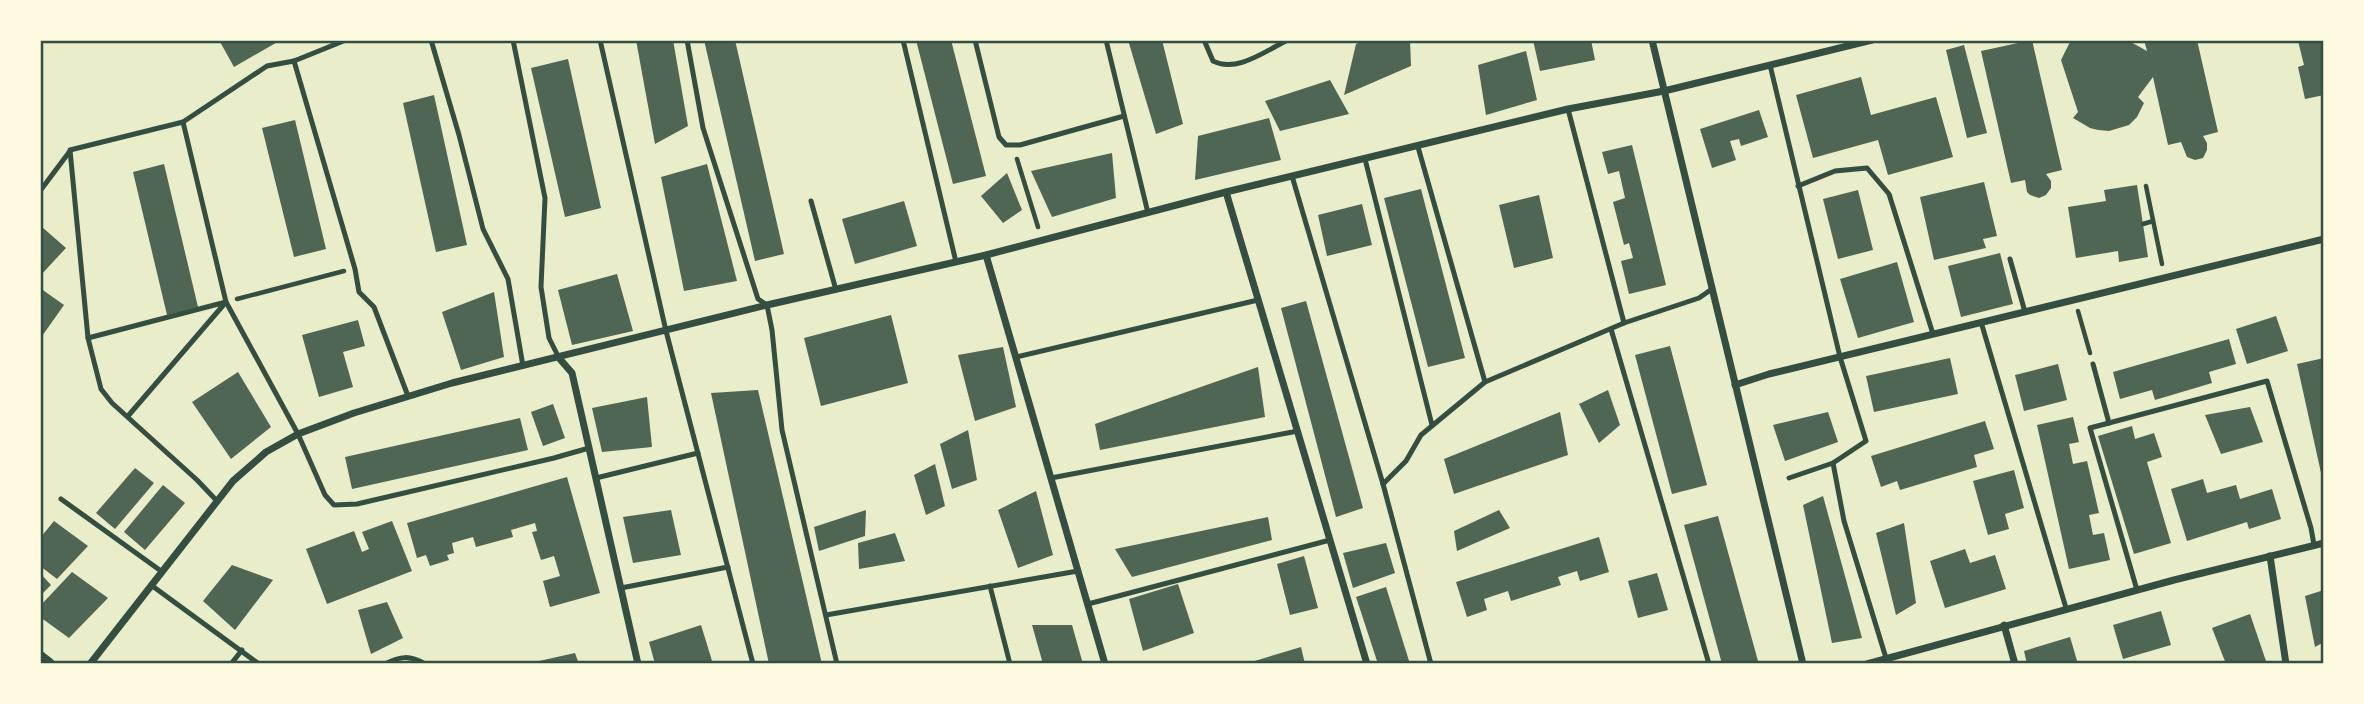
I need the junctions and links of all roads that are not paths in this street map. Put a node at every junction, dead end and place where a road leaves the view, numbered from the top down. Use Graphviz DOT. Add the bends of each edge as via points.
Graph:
graph roads {
  1 [pos="346,40"];
  2 [pos="431,40"];
  3 [pos="513,40"];
  4 [pos="600,40"];
  5 [pos="688,40"];
  6 [pos="902,40"];
  7 [pos="975,40"];
  8 [pos="1106,40"];
  9 [pos="1204,40"];
  10 [pos="1288,40"];
  11 [pos="1652,40"];
  12 [pos="1872,40"];
  13 [pos="294,61"];
  14 [pos="1770,65"];
  15 [pos="1664,90"];
  16 [pos="1568,109"];
  17 [pos="1124,116"];
  18 [pos="183,122"];
  19 [pos="1418,147"];
  20 [pos="70,150"];
  21 [pos="1365,159"];
  22 [pos="1292,176"];
  23 [pos="1798,186"];
  24 [pos="40,191"];
  25 [pos="1226,192"];
  26 [pos="811,201"];
  27 [pos="1148,213"];
  28 [pos="2324,239"];
  29 [pos="986,255"];
  30 [pos="2010,259"];
  31 [pos="956,262"];
  32 [pos="1712,289"];
  33 [pos="836,290"];
  34 [pos="1258,300"];
  35 [pos="226,302"];
  36 [pos="767,305"];
  37 [pos="2025,312"];
  38 [pos="1981,322"];
  39 [pos="1624,323"];
  40 [pos="1611,329"];
  41 [pos="666,331"];
  42 [pos="1933,334"];
  43 [pos="88,338"];
  44 [pos="1016,357"];
  45 [pos="1840,357"];
  46 [pos="559,358"];
  47 [pos="2093,364"];
  48 [pos="523,366"];
  49 [pos="1485,382"];
  50 [pos="1735,385"];
  51 [pos="408,396"];
  52 [pos="128,416"];
  53 [pos="2109,423"];
  54 [pos="1432,425"];
  55 [pos="1297,431"];
  56 [pos="298,434"];
  57 [pos="589,448"];
  58 [pos="698,453"];
  59 [pos="1833,463"];
  60 [pos="596,478"];
  61 [pos="1051,478"];
  62 [pos="1789,478"];
  63 [pos="1383,484"];
  64 [pos="61,499"];
  65 [pos="216,501"];
  66 [pos="1330,540"];
  67 [pos="2324,543"];
  68 [pos="2314,545"];
  69 [pos="2270,556"];
  70 [pos="728,567"];
  71 [pos="161,571"];
  72 [pos="1078,571"];
  73 [pos="151,585"];
  74 [pos="990,586"];
  75 [pos="621,588"];
  76 [pos="2137,590"];
  77 [pos="1088,604"];
  78 [pos="2066,608"];
  79 [pos="826,615"];
  80 [pos="2004,625"];
  81 [pos="242,650"];
  82 [pos="40,657"];
  83 [pos="1886,658"];
  84 [pos="49,664"];
  85 [pos="90,664"];
  86 [pos="231,664"];
  87 [pos="259,664"];
  88 [pos="385,664"];
  89 [pos="425,664"];
  90 [pos="638,664"];
  91 [pos="753,664"];
  92 [pos="837,664"];
  93 [pos="1010,664"];
  94 [pos="1105,664"];
  95 [pos="1367,664"];
  96 [pos="1431,664"];
  97 [pos="1710,664"];
  98 [pos="1804,664"];
  99 [pos="1867,664"];
  100 [pos="2015,664"];
  101 [pos="2286,664"];
  1 -- 13 [label="lane"];
  2 -- 48 [label="lane" via="483,229 508,279"];
  3 -- 46 [label="lane" via="545,198 541,287 549,338"];
  4 -- 41 [label="lane"];
  5 -- 36 [label="lane" via="704,128 758,299"];
  6 -- 31 [label="lane"];
  7 -- 17 [label="lane" via="999,137 1006,145"];
  8 -- 17 [label="lane"];
  9 -- 10 [label="lane" via="1213,61 1234,66"];
  11 -- 15 [label="street"];
  12 -- 14 [label="street"];
  13 -- 18 [label="lane" via="267,66"];
  13 -- 51 [label="lane" via="359,292 374,306"];
  14 -- 15 [label="street"];
  14 -- 23 [label="lane"];
  15 -- 16 [label="street"];
  15 -- 32 [label="street"];
  16 -- 19 [label="street"];
  16 -- 39 [label="lane"];
  17 -- 27 [label="lane"];
  18 -- 20 [label="lane"];
  18 -- 35 [label="lane"];
  19 -- 21 [label="street"];
  19 -- 49 [label="lane"];
  20 -- 24 [label="lane"];
  20 -- 43 [label="lane"];
  21 -- 22 [label="street"];
  21 -- 54 [label="lane"];
  22 -- 25 [label="street"];
  22 -- 63 [label="lane"];
  23 -- 42 [label="lane" via="1835,171 1867,168 1889,194"];
  23 -- 45 [label="lane"];
  25 -- 27 [label="street"];
  25 -- 34 [label="street"];
  26 -- 33 [label="lane"];
  27 -- 29 [label="street"];
  28 -- 37 [label="street"];
  29 -- 31 [label="street"];
  29 -- 44 [label="street"];
  30 -- 37 [label="lane"];
  31 -- 33 [label="street"];
  32 -- 39 [label="lane" via="1699,298"];
  32 -- 50 [label="street"];
  33 -- 36 [label="street"];
  34 -- 44 [label="lane"];
  34 -- 55 [label="street"];
  35 -- 43 [label="lane"];
  35 -- 52 [label="lane"];
  35 -- 56 [label="lane"];
  36 -- 41 [label="street"];
  36 -- 79 [label="lane" via="782,430"];
  37 -- 38 [label="street"];
  38 -- 42 [label="street"];
  38 -- 78 [label="lane"];
  39 -- 40 [label="lane"];
  40 -- 49 [label="lane"];
  40 -- 97 [label="lane"];
  41 -- 46 [label="street"];
  41 -- 58 [label="lane"];
  42 -- 45 [label="street"];
  43 -- 52 [label="lane" via="101,389"];
  44 -- 61 [label="street"];
  45 -- 50 [label="street"];
  45 -- 59 [label="lane" via="1866,441"];
  46 -- 48 [label="street"];
  46 -- 57 [label="street" via="572,373"];
  47 -- 53 [label="lane"];
  48 -- 51 [label="street"];
  49 -- 54 [label="lane"];
  50 -- 98 [label="street"];
  51 -- 56 [label="street"];
  52 -- 65 [label="lane"];
  53 -- 68 [label="lane" via="2267,381"];
  53 -- 76 [label="lane" via="2090,428"];
  54 -- 63 [label="lane"];
  55 -- 61 [label="lane"];
  55 -- 66 [label="street"];
  56 -- 57 [label="lane" via="325,495 334,505 357,504"];
  56 -- 65 [label="street" via="266,452"];
  57 -- 60 [label="street"];
  58 -- 60 [label="lane"];
  58 -- 70 [label="lane"];
  59 -- 62 [label="lane"];
  59 -- 83 [label="lane" via="1844,521"];
  60 -- 75 [label="street"];
  61 -- 72 [label="street"];
  63 -- 96 [label="lane"];
  64 -- 71 [label="lane"];
  65 -- 71 [label="street"];
  66 -- 77 [label="lane"];
  66 -- 95 [label="street"];
  67 -- 68 [label="street"];
  68 -- 69 [label="street"];
  69 -- 76 [label="street"];
  69 -- 101 [label="street"];
  70 -- 75 [label="lane"];
  70 -- 91 [label="lane"];
  71 -- 73 [label="street"];
  72 -- 74 [label="lane"];
  72 -- 77 [label="street"];
  73 -- 81 [label="lane"];
  73 -- 85 [label="street"];
  74 -- 79 [label="lane"];
  74 -- 93 [label="lane"];
  75 -- 90 [label="street"];
  76 -- 78 [label="street"];
  77 -- 94 [label="street"];
  78 -- 80 [label="street"];
  79 -- 92 [label="lane"];
  80 -- 83 [label="street"];
  80 -- 100 [label="street"];
  81 -- 86 [label="lane"];
  81 -- 87 [label="lane"];
  82 -- 84 [label="street"];
  83 -- 99 [label="street"];
  88 -- 89 [label="lane" via="399,657"];
}
